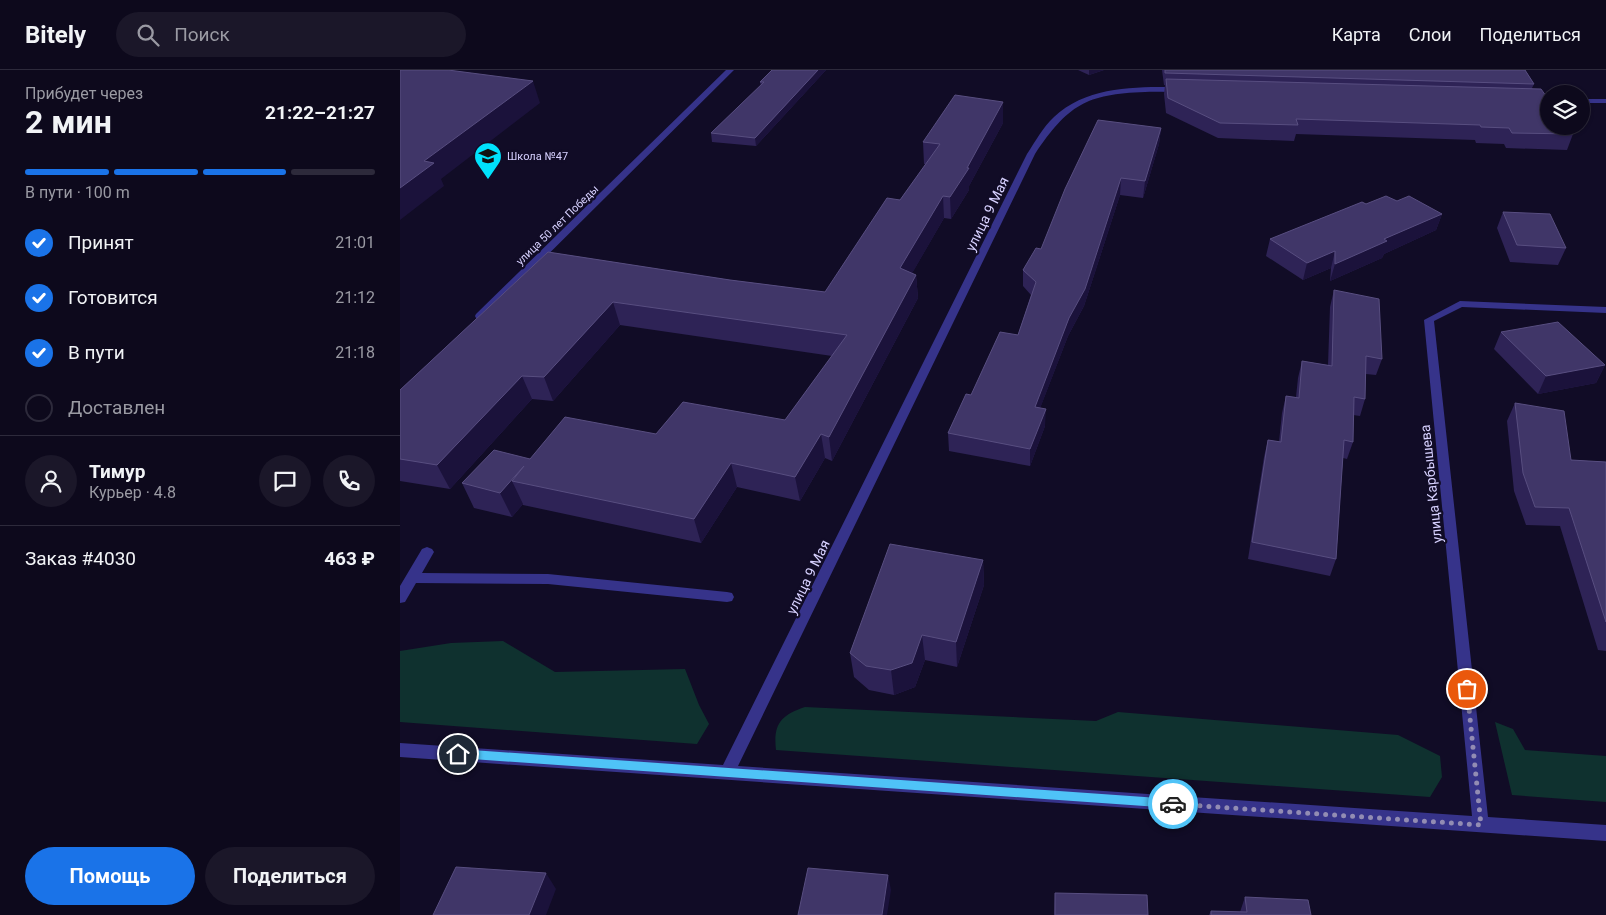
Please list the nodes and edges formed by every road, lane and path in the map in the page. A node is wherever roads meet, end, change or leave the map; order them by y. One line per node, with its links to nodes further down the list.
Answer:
1 (730, 70): 6 (street, улица 50 лет Победы)
2 (1190, 89): 12 (street, улица 9 Мая)
3 (1590, 101): 4 (street)
4 (1606, 101)
5 (1606, 310): 13 (street, улица Карбышева)
6 (473, 323)
7 (427, 552): 8 (street)
8 (412, 578): 9 (street); 10 (street)
9 (727, 597)
10 (400, 598)
11 (400, 750): 12 (street)
12 (728, 773): 13 (street)
13 (1481, 825): 14 (street)
14 (1606, 833)

